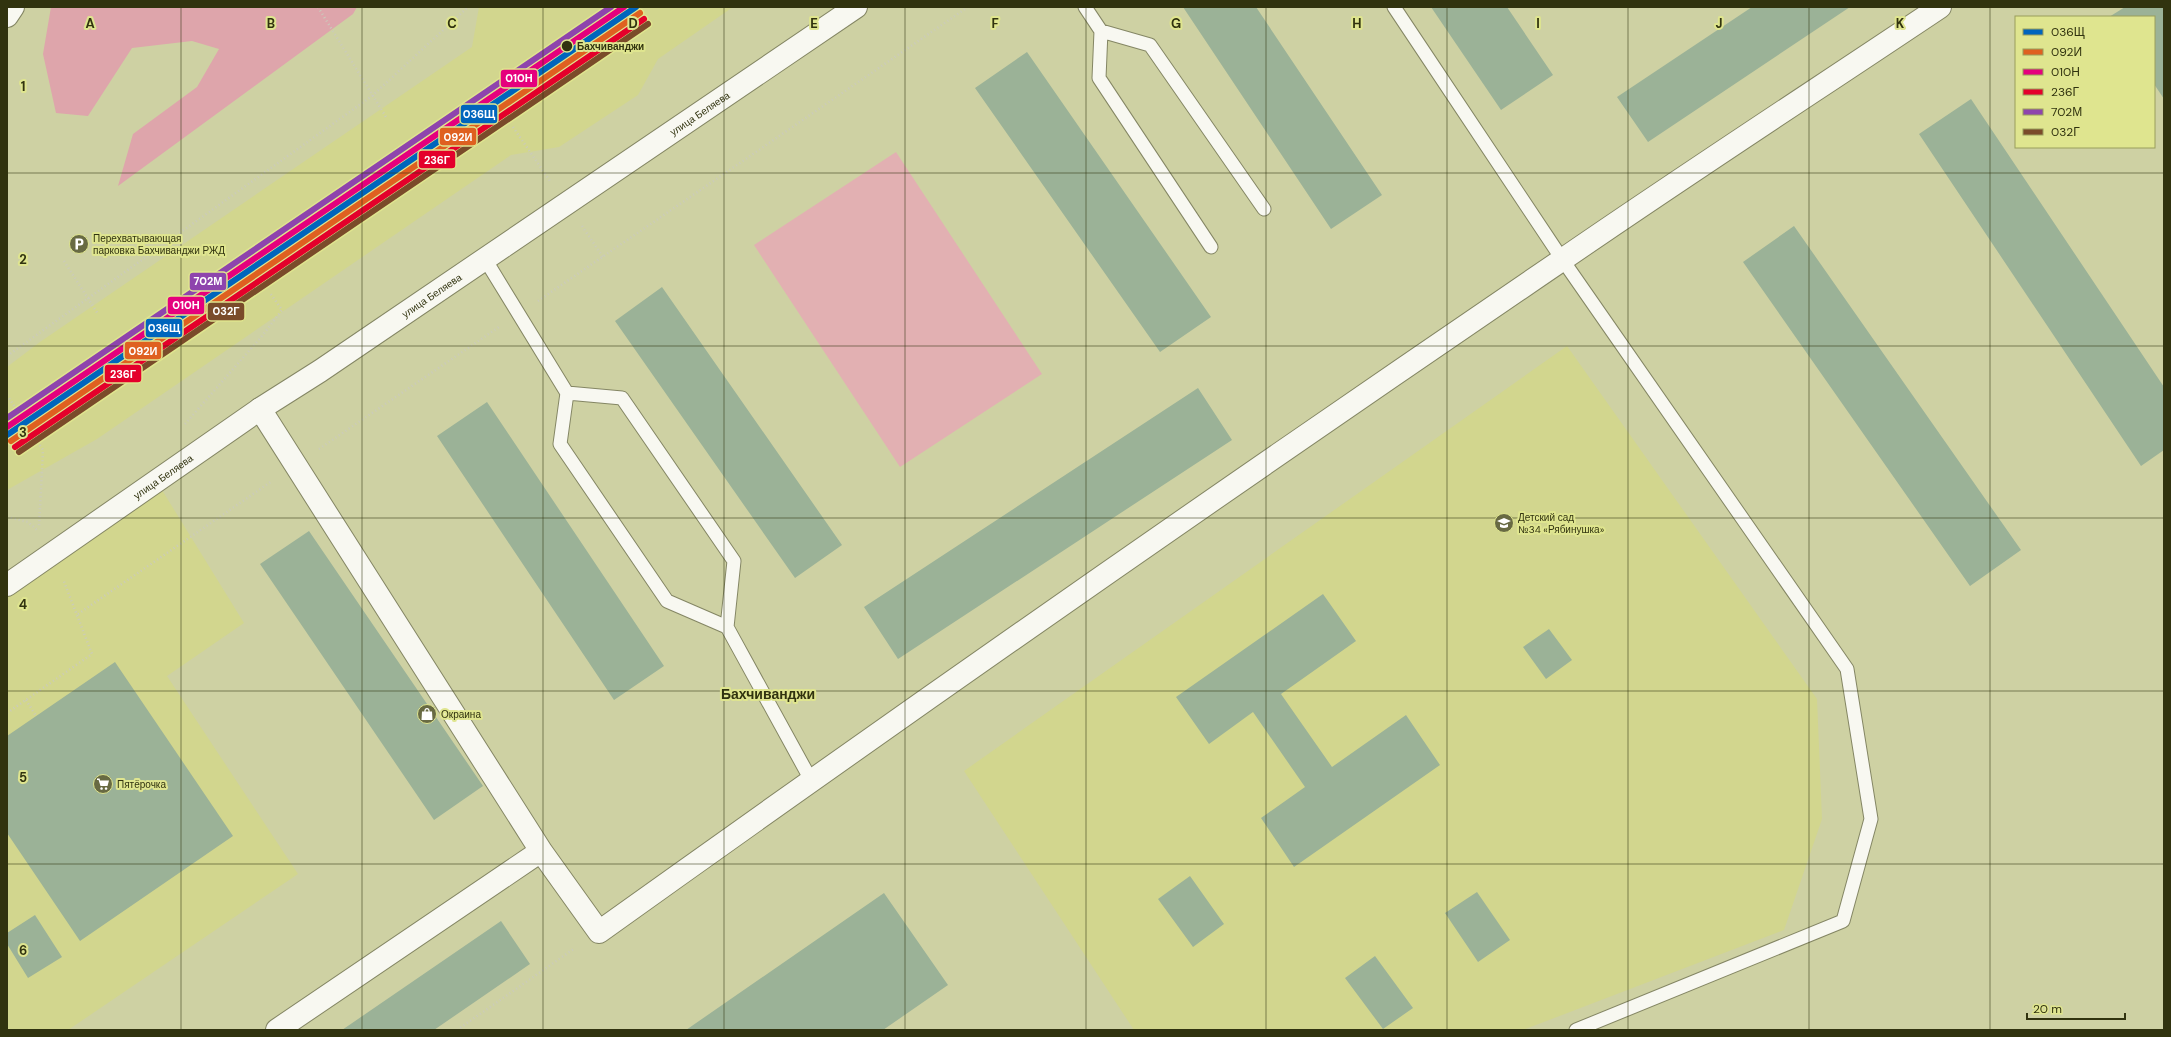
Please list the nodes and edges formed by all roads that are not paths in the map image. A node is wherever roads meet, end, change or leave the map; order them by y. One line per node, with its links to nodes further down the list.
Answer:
1 (13, 7): 6 (street)
2 (856, 7): 10 (street, улица Беляева)
3 (1085, 7): 7 (lane)
4 (1394, 7): 11 (lane)
5 (1940, 7): 11 (street)
6 (7, 16)
7 (1101, 31): 8 (lane); 9 (lane)
8 (1264, 209)
9 (1211, 247)
10 (485, 259): 12 (lane); 13 (street, улица Беляева)
11 (1562, 259): 16 (street); 19 (lane)
12 (567, 393): 15 (lane); 15 (lane)
13 (260, 409): 14 (street, улица Беляева); 17 (street)
14 (7, 585)
15 (728, 627): 16 (lane)
16 (811, 780): 17 (street)
17 (541, 851): 18 (street)
18 (277, 1030)
19 (1576, 1030)

